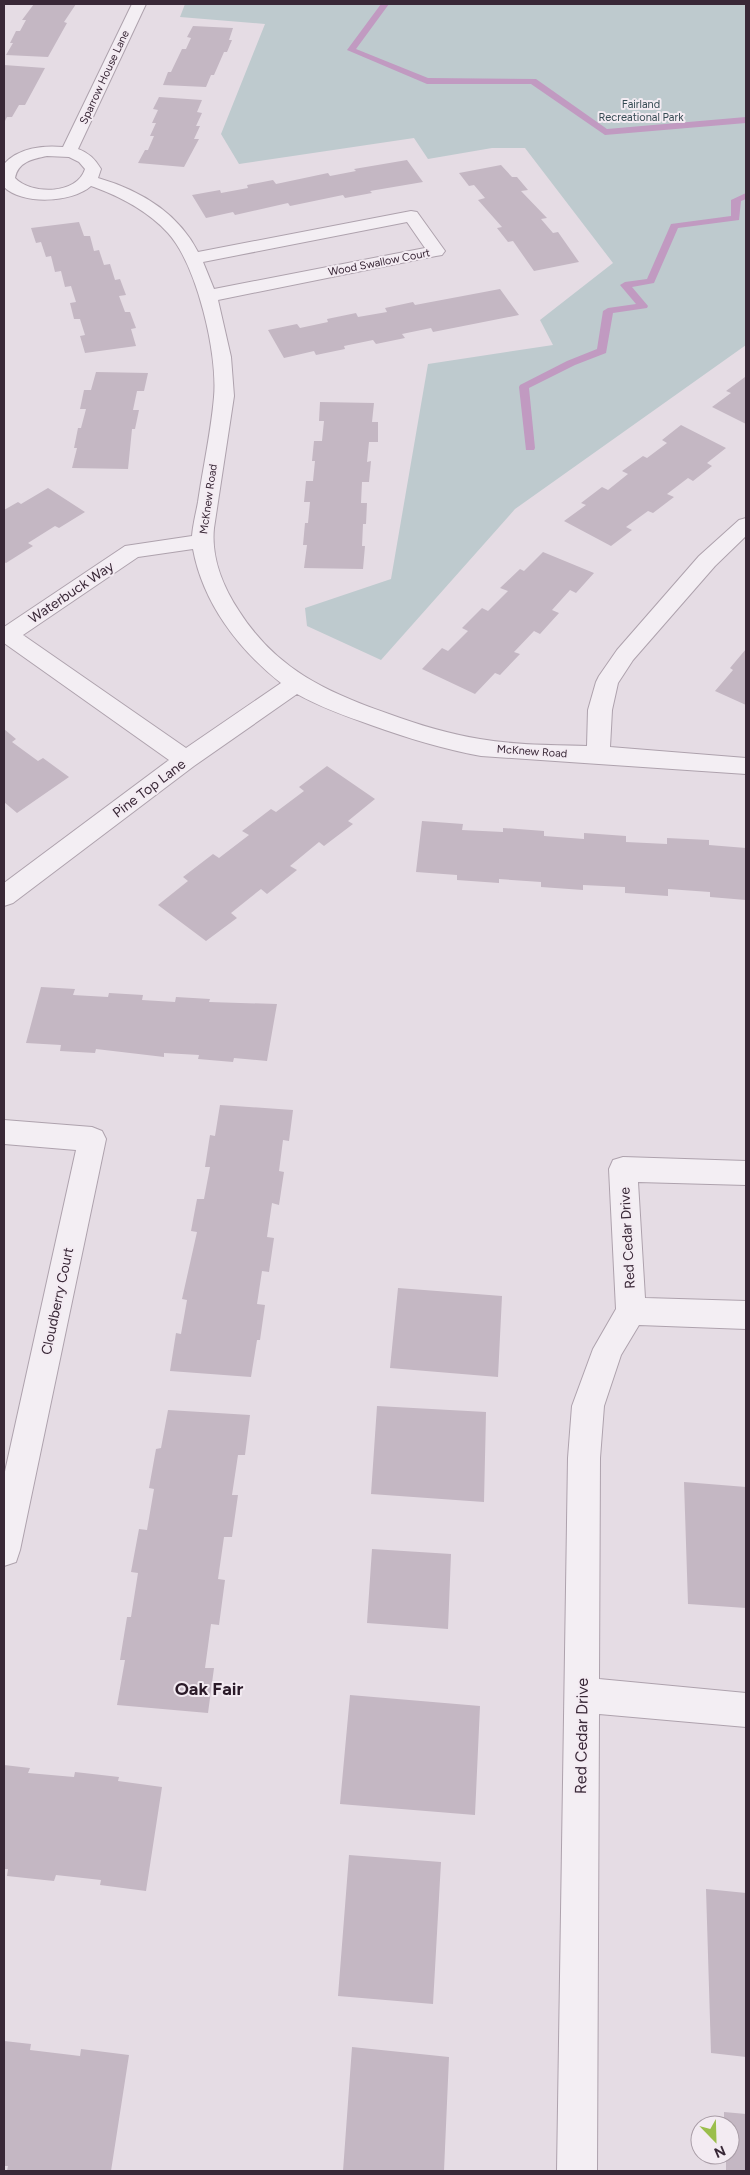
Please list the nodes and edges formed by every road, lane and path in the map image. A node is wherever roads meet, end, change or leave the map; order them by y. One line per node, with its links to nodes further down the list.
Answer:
1 (139, 4): 2 (street, Sparrow House Lane)
2 (69, 151): 3 (street); 4 (street)
3 (5, 170): 4 (street)
4 (88, 180): 5 (street, McKnew Road)
5 (192, 259): 6 (street, McKnew Road); 6 (street, Wood Swallow Court)
6 (208, 296): 8 (street, McKnew Road)
7 (746, 525): 10 (street)
8 (202, 541): 9 (street, McKnew Road); 11 (street, Waterbuck Way)
9 (296, 683): 10 (street, McKnew Road); 11 (street, Pine Top Lane)
10 (598, 755): 12 (street, McKnew Road)
11 (186, 760): 13 (street, Pine Top Lane)
12 (746, 766)
13 (4, 896)
14 (4, 1132): 18 (street, Cloudberry Court)
15 (746, 1173): 16 (street, Red Cedar Drive)
16 (631, 1310): 17 (street); 19 (street, Red Cedar Drive)
17 (746, 1315)
18 (4, 1550)
19 (581, 1695): 20 (street); 21 (street, Red Cedar Drive)
20 (746, 1710)
21 (577, 2171)

